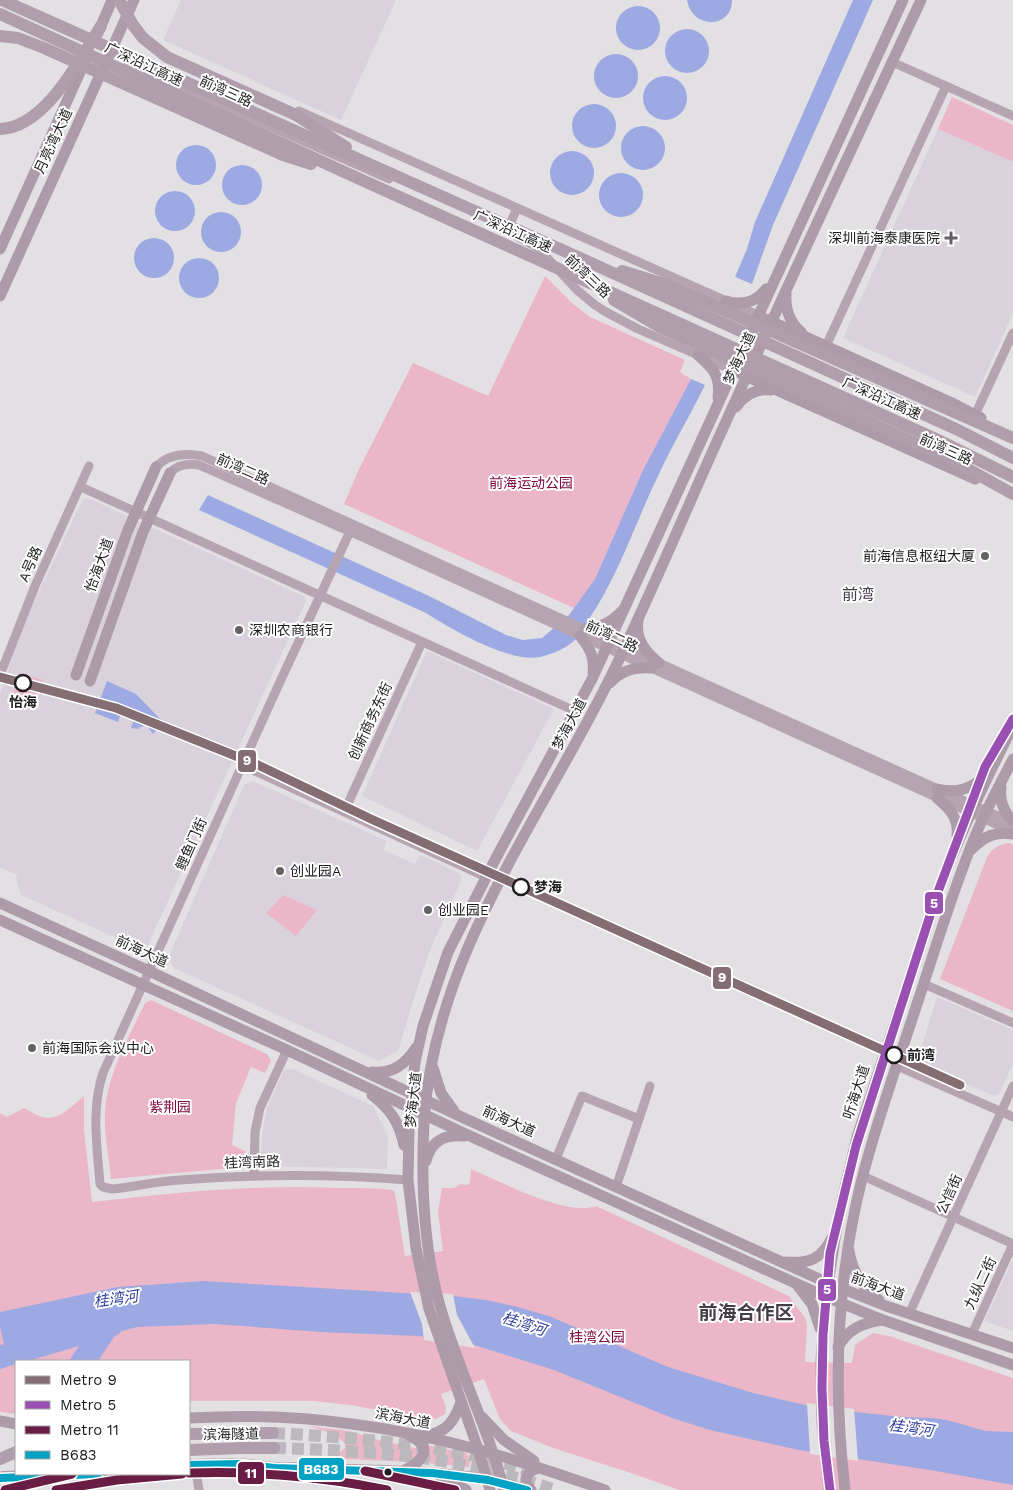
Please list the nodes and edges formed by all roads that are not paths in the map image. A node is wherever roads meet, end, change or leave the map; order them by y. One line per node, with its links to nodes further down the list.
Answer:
1 (2, 0): 15 (highway, 广深沿江高速)
2 (112, 0): 8 (main road, 月亮湾大道)
3 (119, 0): 15 (highway)
4 (903, 0): 22 (main road, 梦海大道)
5 (921, 0): 10 (main road, 梦海大道)
6 (133, 2): 12 (main road, 月亮湾大道); 17 (street, 前湾三路)
7 (0, 14): 16 (highway, 广深沿江高速)
8 (101, 26): 14 (highway); 19 (main road, 月亮湾大道)
9 (0, 36): 16 (highway)
10 (892, 62): 11 (street); 23 (main road, 梦海大道)
11 (946, 86): 13 (street); 30 (street)
12 (94, 87): 18 (street, 前湾三路); 24 (main road, 月亮湾大道)
13 (1013, 116)
14 (0, 129)
15 (380, 168): 20 (highway, 广深沿江高速)
16 (364, 181): 21 (highway, 广深沿江高速)
17 (517, 208): 18 (street); 25 (street, 前湾三路)
18 (507, 232): 31 (street, 前湾三路)
19 (0, 249)
20 (580, 258): 38 (highway); 39 (highway, 广深沿江高速)
21 (578, 277): 44 (highway, 广深沿江高速); 46 (highway)
22 (774, 280): 25 (main road); 26 (main road, 梦海大道)
23 (786, 289): 27 (main road, 梦海大道); 29 (main road)
24 (0, 296)
25 (726, 301): 26 (street, 前湾三路)
26 (758, 315): 27 (main road, 前湾三路); 32 (main road, 梦海大道)
27 (772, 321): 29 (main road, 前湾三路); 33 (main road, 梦海大道)
28 (1013, 332): 36 (street)
29 (805, 336): 30 (main road, 前湾三路)
30 (826, 346): 36 (main road, 前湾三路)
31 (698, 355): 32 (street, 前湾三路); 35 (main road)
32 (732, 370): 33 (main road, 前湾三路); 35 (main road, 梦海大道)
33 (746, 377): 34 (main road, 前湾三路); 37 (main road, 梦海大道)
34 (782, 393): 37 (main road); 46 (main road, 前湾三路)
35 (716, 406): 51 (main road, 梦海大道)
36 (975, 415): 38 (main road, 前湾三路)
37 (724, 425): 52 (main road, 梦海大道)
38 (1013, 436)
39 (1013, 458)
40 (201, 461): 42 (street); 43 (street); 49 (street, 前湾二路)
41 (89, 466): 45 (street, A号路)
42 (156, 467): 47 (main road, 怡海大道)
43 (170, 473): 48 (main road)
44 (1013, 477)
45 (81, 487): 47 (street); 58 (street, A号路)
46 (1013, 495)
47 (136, 512): 48 (street); 59 (main road, 怡海大道)
48 (149, 518): 50 (street); 61 (main road)
49 (352, 528): 50 (street, 鲤鱼门街); 53 (street, 前湾二路)
50 (321, 596): 54 (street); 66 (street, 鲤鱼门街)
51 (628, 601): 53 (main road); 55 (main road, 梦海大道)
52 (639, 615): 56 (main road, 梦海大道); 57 (main road)
53 (583, 633): 55 (street, 前湾二路); 60 (main road)
54 (422, 642): 63 (street); 71 (street, 创新商务东街)
55 (608, 645): 56 (street, 前湾二路); 60 (main road, 梦海大道)
56 (623, 651): 57 (street, 前湾二路); 62 (main road, 梦海大道)
57 (655, 666): 62 (main road); 69 (street, 前湾二路)
58 (0, 675)
59 (76, 675)
60 (592, 679): 63 (main road, 梦海大道)
61 (90, 680)
62 (603, 692): 88 (main road, 梦海大道)
63 (575, 711): 77 (main road, 梦海大道)
64 (1013, 726): 67 (main road, 听海大道)
65 (1013, 759): 68 (main road)
66 (242, 765): 71 (street); 82 (street, 鲤鱼门街)
67 (989, 773): 69 (main road); 70 (main road, 听海大道)
68 (1002, 781): 72 (main road); 73 (main road)
69 (937, 793): 70 (street, 前湾二路); 75 (main road)
70 (971, 809): 72 (street, 前湾二路); 75 (main road, 听海大道)
71 (344, 812): 77 (street)
72 (985, 815): 73 (street, 前湾二路); 74 (street, 前湾二路); 76 (main road)
73 (1013, 822)
74 (1013, 833): 76 (main road)
75 (956, 844): 112 (main road, 听海大道)
76 (969, 852): 84 (main road)
77 (486, 877): 86 (main road, 梦海大道)
78 (0, 903): 82 (main road, 前海大道)
79 (0, 920): 81 (main road)
80 (0, 929): 81 (main road)
81 (26, 932): 83 (main road)
82 (149, 971): 83 (street, 鲤鱼门街); 90 (main road, 前海大道)
83 (143, 984): 87 (main road); 109 (street, 鲤鱼门街)
84 (924, 984): 85 (street); 89 (main road)
85 (1013, 1023)
86 (419, 1045): 90 (main road); 94 (main road, 梦海大道)
87 (287, 1050): 91 (main road); 105 (street)
88 (432, 1061): 95 (main road, 梦海大道); 100 (main road)
89 (897, 1066): 97 (street); 106 (main road)
90 (364, 1071): 94 (main road, 前海大道)
91 (359, 1085): 96 (main road); 104 (main road)
92 (650, 1086): 101 (street)
93 (1013, 1086): 97 (street, 公信街)
94 (411, 1093): 95 (main road, 前海大道); 96 (main road, 梦海大道)
95 (426, 1100): 98 (main road, 梦海大道); 100 (main road, 前海大道)
96 (410, 1108): 98 (main road); 104 (main road, 梦海大道)
97 (1001, 1112): 99 (street); 111 (street, 公信街)
98 (425, 1115): 102 (main road); 107 (main road, 梦海大道)
99 (1013, 1117)
100 (466, 1119): 103 (main road, 前海大道)
101 (639, 1119): 103 (street); 110 (street)
102 (470, 1136): 107 (main road); 117 (main road)
103 (556, 1159): 110 (main road, 前海大道)
104 (408, 1162): 108 (main road, 梦海大道)
105 (254, 1176): 108 (street, 桂湾南路); 109 (street, 桂湾南路)
106 (863, 1176): 111 (street); 115 (main road)
107 (424, 1177): 113 (main road, 梦海大道)
108 (408, 1180): 113 (main road, 梦海大道)
109 (100, 1184)
110 (616, 1187): 116 (main road, 前海大道)
111 (953, 1217): 114 (street); 123 (street, 公信街)
112 (836, 1232): 116 (main road); 118 (main road, 听海大道)
113 (420, 1238): 130 (main road, 梦海大道); 131 (main road, 梦海大道)
114 (1013, 1244): 125 (street, 九纵二街)
115 (849, 1246): 119 (main road); 122 (main road)
116 (781, 1261): 118 (main road, 前海大道)
117 (794, 1282): 120 (main road); 126 (main road)
118 (828, 1283): 119 (main road, 前海大道); 120 (main road, 听海大道)
119 (842, 1289): 121 (main road); 122 (main road, 前海大道)
120 (826, 1297): 121 (main road); 126 (main road, 听海大道)
121 (841, 1303): 124 (main road); 128 (main road)
122 (886, 1306): 123 (main road, 前海大道)
123 (909, 1314): 125 (main road, 前海大道)
124 (883, 1320): 128 (main road); 129 (main road)
125 (972, 1334): 127 (main road, 前海大道)
126 (822, 1337): 162 (main road, 听海大道)
127 (1013, 1348)
128 (837, 1354): 163 (main road)
129 (1013, 1365)
130 (460, 1400): 138 (main road); 140 (main road, 梦海大道)
131 (478, 1412): 142 (main road, 梦海大道); 147 (main road)
132 (190, 1418): 135 (main road, 滨海大道)
133 (0, 1422): 134 (main road)
134 (15, 1424)
135 (403, 1432): 138 (main road, 滨海大道); 148 (main road)
136 (273, 1433): 137 (highway, 滨海隧道)
137 (190, 1434)
138 (418, 1435): 140 (main road, 滨海大道)
139 (274, 1448): 141 (highway, 滨海隧道)
140 (478, 1449): 142 (main road, 滨海大道); 154 (main road, 梦海大道)
141 (190, 1450)
142 (492, 1453): 147 (main road, 滨海大道); 155 (main road, 梦海大道)
143 (15, 1454): 144 (highway)
144 (0, 1459)
145 (275, 1468): 146 (highway); 148 (main road)
146 (191, 1469): 157 (street)
147 (545, 1470): 160 (main road); 161 (main road, 滨海大道)
148 (403, 1471): 149 (main road)
149 (432, 1473): 154 (main road); 158 (main road)
150 (15, 1475): 153 (highway)
151 (66, 1475): 153 (highway)
152 (151, 1475): 156 (main road)
153 (2, 1477)
154 (489, 1485): 155 (main road)
155 (503, 1486): 159 (main road)
156 (56, 1490)
157 (199, 1490)
158 (466, 1490)
159 (527, 1490)
160 (531, 1490)
161 (606, 1490)
162 (829, 1490)
163 (846, 1490)

